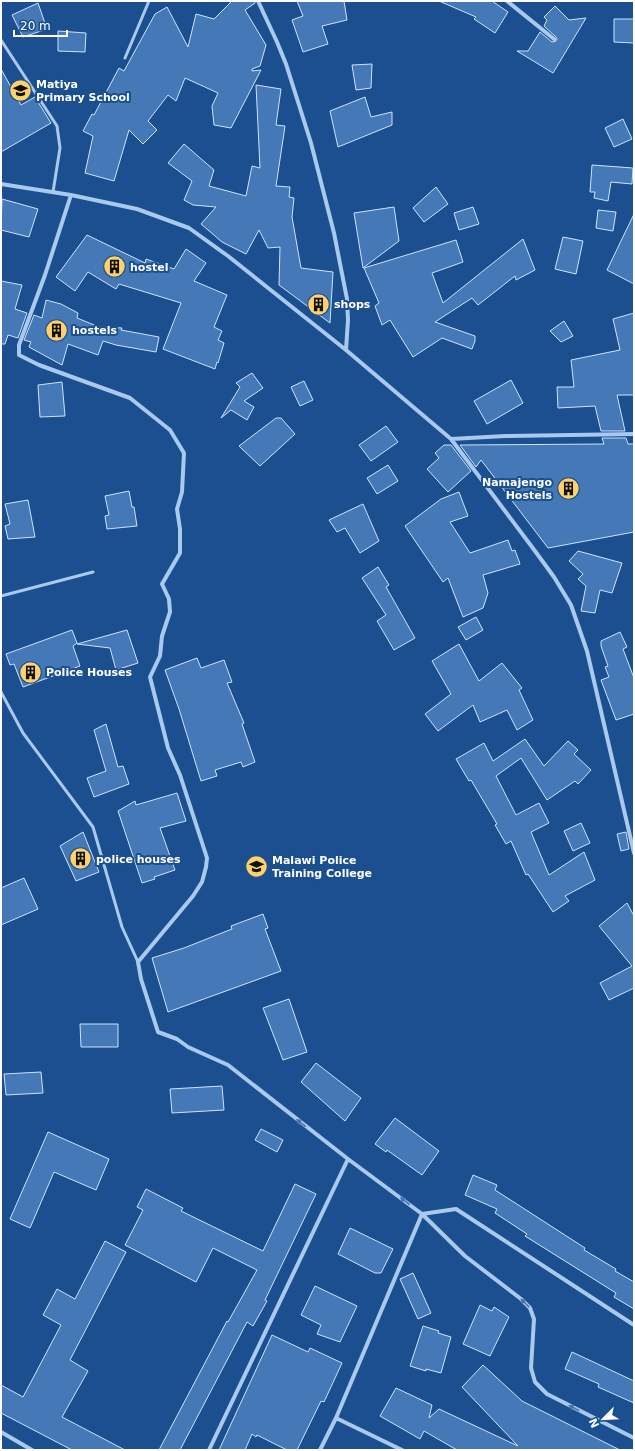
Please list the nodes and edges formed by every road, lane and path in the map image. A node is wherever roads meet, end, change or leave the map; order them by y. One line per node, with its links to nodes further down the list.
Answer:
1 (148, 1): 6 (lane)
2 (258, 1): 10 (street)
3 (507, 1): 4 (street)
4 (554, 39)
5 (1, 40): 8 (lane)
6 (125, 58)
7 (1, 184): 8 (street)
8 (53, 192): 9 (street)
9 (70, 195): 10 (street); 17 (street)
10 (346, 350): 12 (street)
11 (634, 434): 12 (street)
12 (451, 439): 16 (street)
13 (93, 572): 14 (lane)
14 (1, 596)
15 (1, 692): 17 (lane)
16 (634, 853)
17 (138, 962): 18 (street, one-way to 17)
18 (348, 1159): 19 (street, one-way to 18); 25 (street)
19 (422, 1214): 20 (street); 21 (street); 23 (street, one-way to 19)
20 (634, 1325)
21 (336, 1418): 26 (street); 27 (street)
22 (1, 1432): 24 (street)
23 (634, 1438)
24 (32, 1450)
25 (209, 1450)
26 (320, 1450)
27 (402, 1450)

